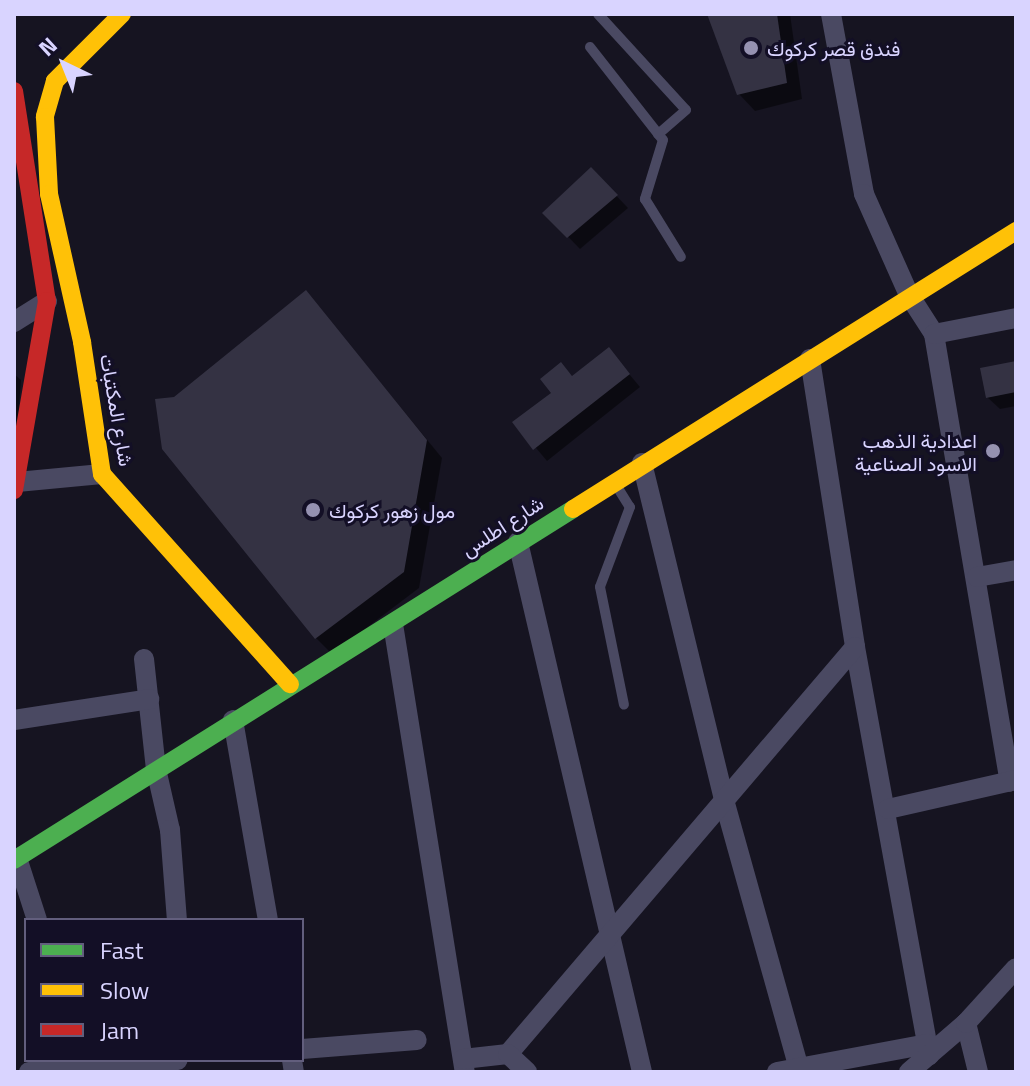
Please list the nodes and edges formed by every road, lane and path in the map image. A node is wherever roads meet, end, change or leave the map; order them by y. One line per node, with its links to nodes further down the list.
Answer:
1 (122, 14): 5 (street)
2 (598, 14): 8 (lane)
3 (831, 14): 11 (street)
4 (590, 47): 8 (lane)
5 (51, 88): 7 (street); 18 (street, شارع المكتبات)
6 (14, 91): 7 (street)
7 (16, 121): 12 (street)
8 (658, 134): 10 (lane)
9 (1016, 231): 11 (street, شارع اطلس)
10 (681, 257)
11 (909, 295): 15 (street); 16 (street, شارع اطلس)
12 (47, 301): 14 (street); 20 (street)
13 (1016, 318): 15 (street)
14 (14, 322)
15 (934, 334): 23 (street)
16 (810, 359): 17 (street, شارع اطلس); 25 (street)
17 (642, 463): 19 (street, شارع اطلس); 34 (street)
18 (102, 474): 20 (street); 27 (street, شارع المكتبات)
19 (613, 480): 21 (street, شارع اطلس); 29 (lane)
20 (16, 486)
21 (518, 542): 24 (street, شارع اطلس); 40 (street)
22 (1016, 570): 23 (street)
23 (977, 577): 33 (street)
24 (393, 624): 27 (street, شارع اطلس); 49 (street)
25 (855, 647): 34 (street); 35 (street)
26 (144, 659): 28 (street)
27 (290, 684): 31 (street, شارع اطلس)
28 (149, 699): 30 (street); 32 (street)
29 (624, 705)
30 (14, 720)
31 (233, 720): 32 (street, شارع اطلس); 39 (street)
32 (156, 769): 36 (street, شارع اطلس); 38 (street)
33 (1013, 781): 35 (street)
34 (724, 800): 40 (street); 50 (street)
35 (888, 809): 45 (street)
36 (16, 859): 37 (street)
37 (36, 918)
38 (177, 918)
39 (268, 918)
40 (612, 932): 46 (street); 53 (street)
41 (1016, 968): 42 (street)
42 (966, 1023): 45 (street); 56 (street)
43 (417, 1040): 44 (street)
44 (304, 1049)
45 (928, 1050): 50 (street); 55 (street)
46 (508, 1054): 49 (street); 52 (street)
47 (139, 1062): 48 (street)
48 (76, 1064): 51 (street)
49 (464, 1065)
50 (799, 1070): 54 (street)
51 (29, 1072)
52 (527, 1072)
53 (642, 1072)
54 (777, 1072)
55 (909, 1072)
56 (978, 1072)

